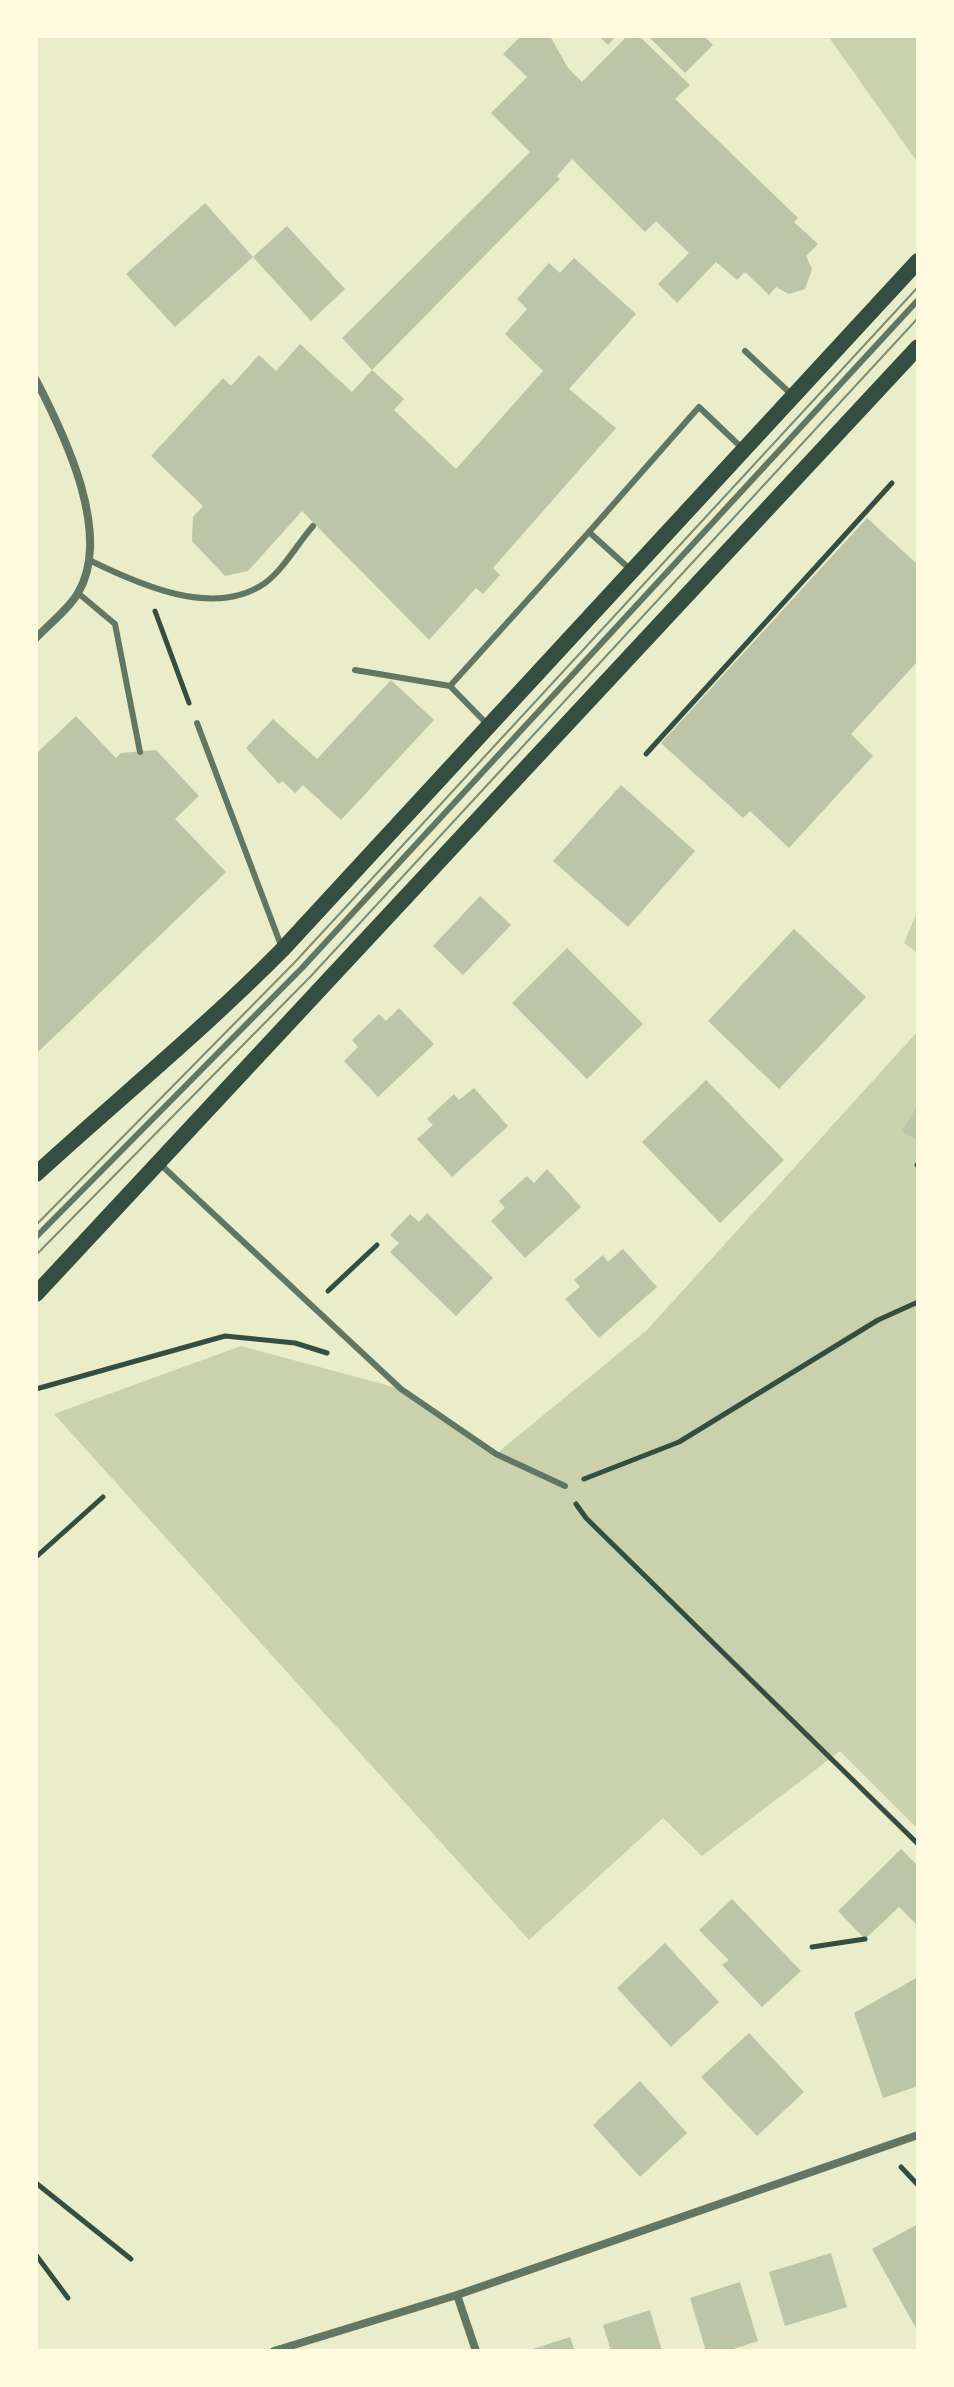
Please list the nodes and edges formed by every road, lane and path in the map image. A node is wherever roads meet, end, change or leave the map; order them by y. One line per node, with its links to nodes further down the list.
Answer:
1 (918, 261): 6 (main road)
2 (918, 300): 25 (lane)
3 (918, 347): 23 (main road)
4 (745, 351): 6 (lane)
5 (36, 380): 11 (street)
6 (795, 397): 7 (main road)
7 (745, 452): 10 (lane); 12 (main road)
8 (892, 483): 21 (path)
9 (313, 526): 13 (lane)
10 (589, 532): 12 (lane); 17 (lane)
11 (89, 560): 13 (lane); 14 (street)
12 (633, 572): 19 (main road)
13 (146, 588): 18 (path)
14 (78, 593): 15 (street); 20 (lane)
15 (36, 638)
16 (355, 670): 17 (lane)
17 (450, 686): 19 (lane)
18 (197, 723): 22 (lane)
19 (490, 727): 22 (main road)
20 (140, 752)
21 (646, 754)
22 (282, 950): 24 (main road)
23 (158, 1161): 27 (main road); 29 (lane)
24 (36, 1174)
25 (36, 1237)
26 (377, 1245): 29 (path)
27 (36, 1294)
28 (918, 1302): 32 (path)
29 (310, 1304): 30 (lane)
30 (378, 1369): 31 (path); 32 (lane)
31 (36, 1389)
32 (565, 1486): 35 (path)
33 (103, 1497): 34 (path)
34 (36, 1557)
35 (918, 1844)
36 (865, 1939): 37 (path)
37 (812, 1947)
38 (918, 2135): 42 (street)
39 (36, 2183): 41 (path)
40 (36, 2255): 43 (path)
41 (131, 2259)
42 (457, 2295): 44 (street); 45 (street)
43 (68, 2298)
44 (274, 2351)
45 (476, 2351)

